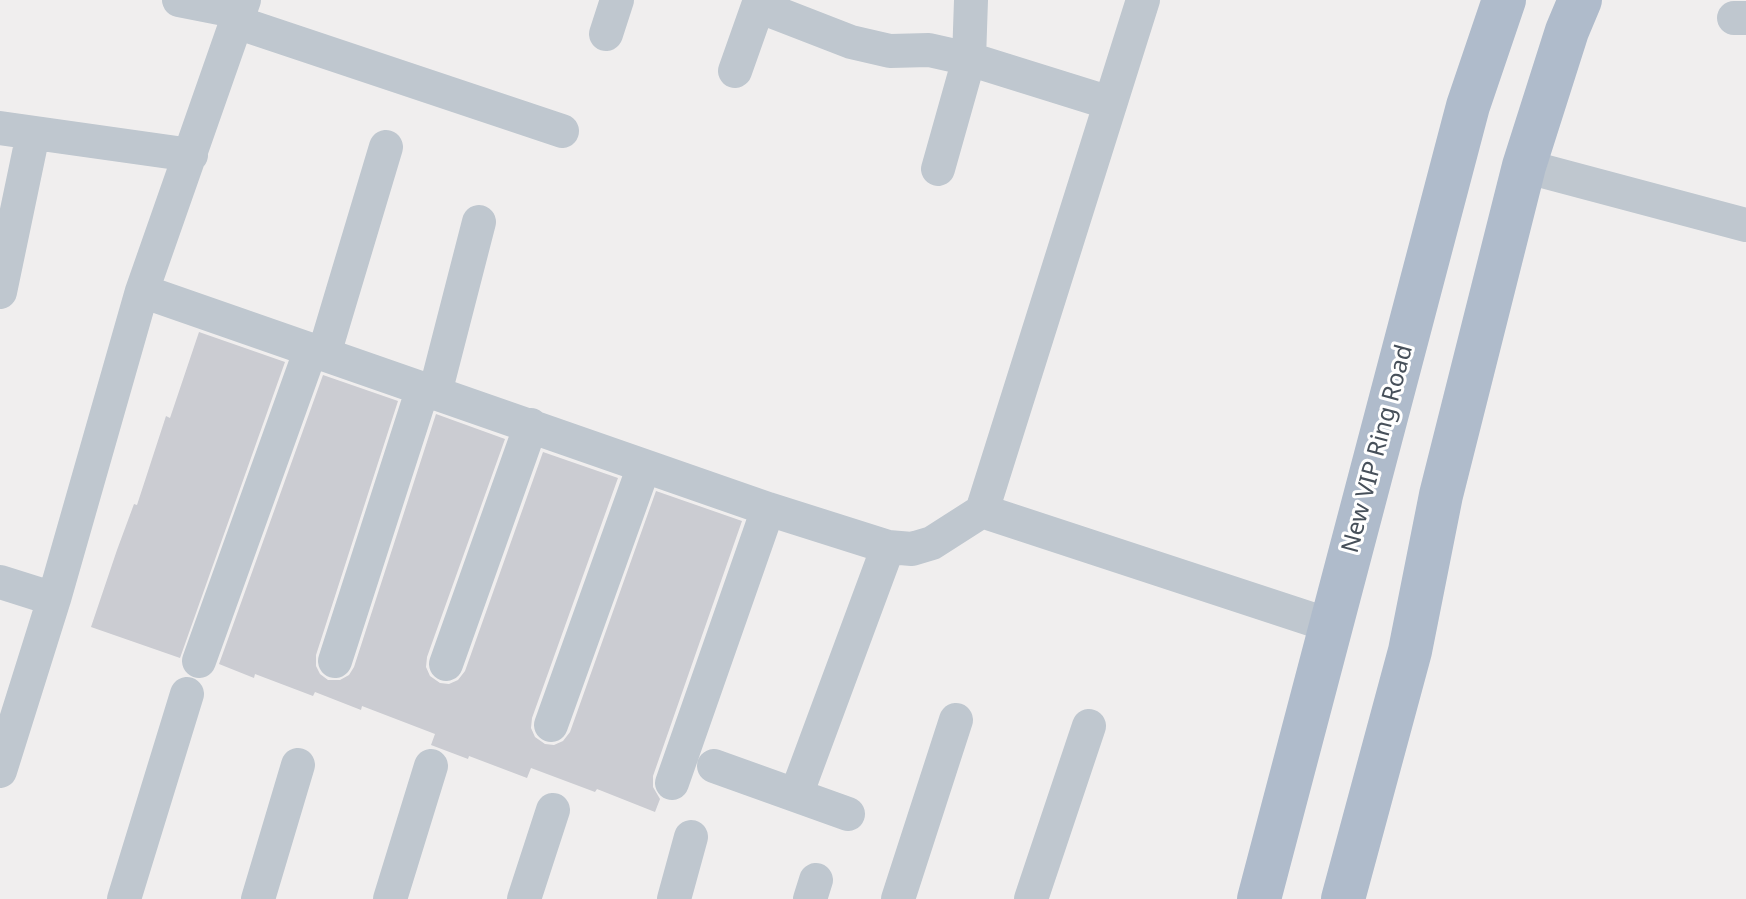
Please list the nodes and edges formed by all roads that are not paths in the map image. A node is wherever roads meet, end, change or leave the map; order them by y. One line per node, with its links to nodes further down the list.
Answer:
1 (179, 0): 8 (street)
2 (617, 0): 9 (street)
3 (971, 0): 10 (street)
4 (1143, 0): 12 (street)
5 (1504, 0): 33 (main road, New VIP Ring Road)
6 (1580, 0): 18 (main road)
7 (759, 3): 10 (street); 11 (street)
8 (240, 11): 14 (street); 17 (street)
9 (606, 34)
10 (969, 59): 12 (street); 19 (street)
11 (735, 71)
12 (1110, 103): 29 (street)
13 (0, 128): 15 (street)
14 (562, 131)
15 (33, 134): 17 (street); 23 (street)
16 (386, 147): 24 (street)
17 (191, 155): 22 (street)
18 (1524, 166): 21 (street); 58 (main road)
19 (938, 169)
20 (479, 222): 25 (street)
21 (1746, 225)
22 (142, 291): 24 (street); 32 (street)
23 (0, 292)
24 (317, 352): 25 (street); 34 (street)
25 (429, 390): 26 (street); 35 (street)
26 (531, 425): 27 (street); 36 (street)
27 (644, 466): 28 (street); 39 (street)
28 (768, 509): 30 (street); 45 (street)
29 (982, 511): 30 (street); 33 (street)
30 (888, 547): 46 (street)
31 (0, 582): 32 (street)
32 (54, 599): 44 (street)
33 (1332, 626): 57 (main road, New VIP Ring Road)
34 (199, 661)
35 (335, 661)
36 (446, 664)
37 (187, 694): 50 (street)
38 (956, 720): 55 (street)
39 (551, 725)
40 (1089, 726): 56 (street)
41 (298, 765): 51 (street)
42 (431, 766): 52 (street)
43 (714, 766): 46 (street)
44 (0, 771)
45 (672, 783)
46 (796, 795): 48 (street)
47 (553, 810): 53 (street)
48 (848, 814)
49 (691, 837): 54 (street)
50 (124, 899)
51 (258, 899)
52 (390, 899)
53 (524, 899)
54 (674, 899)
55 (898, 899)
56 (1031, 899)
57 (1259, 899)
58 (1343, 899)

